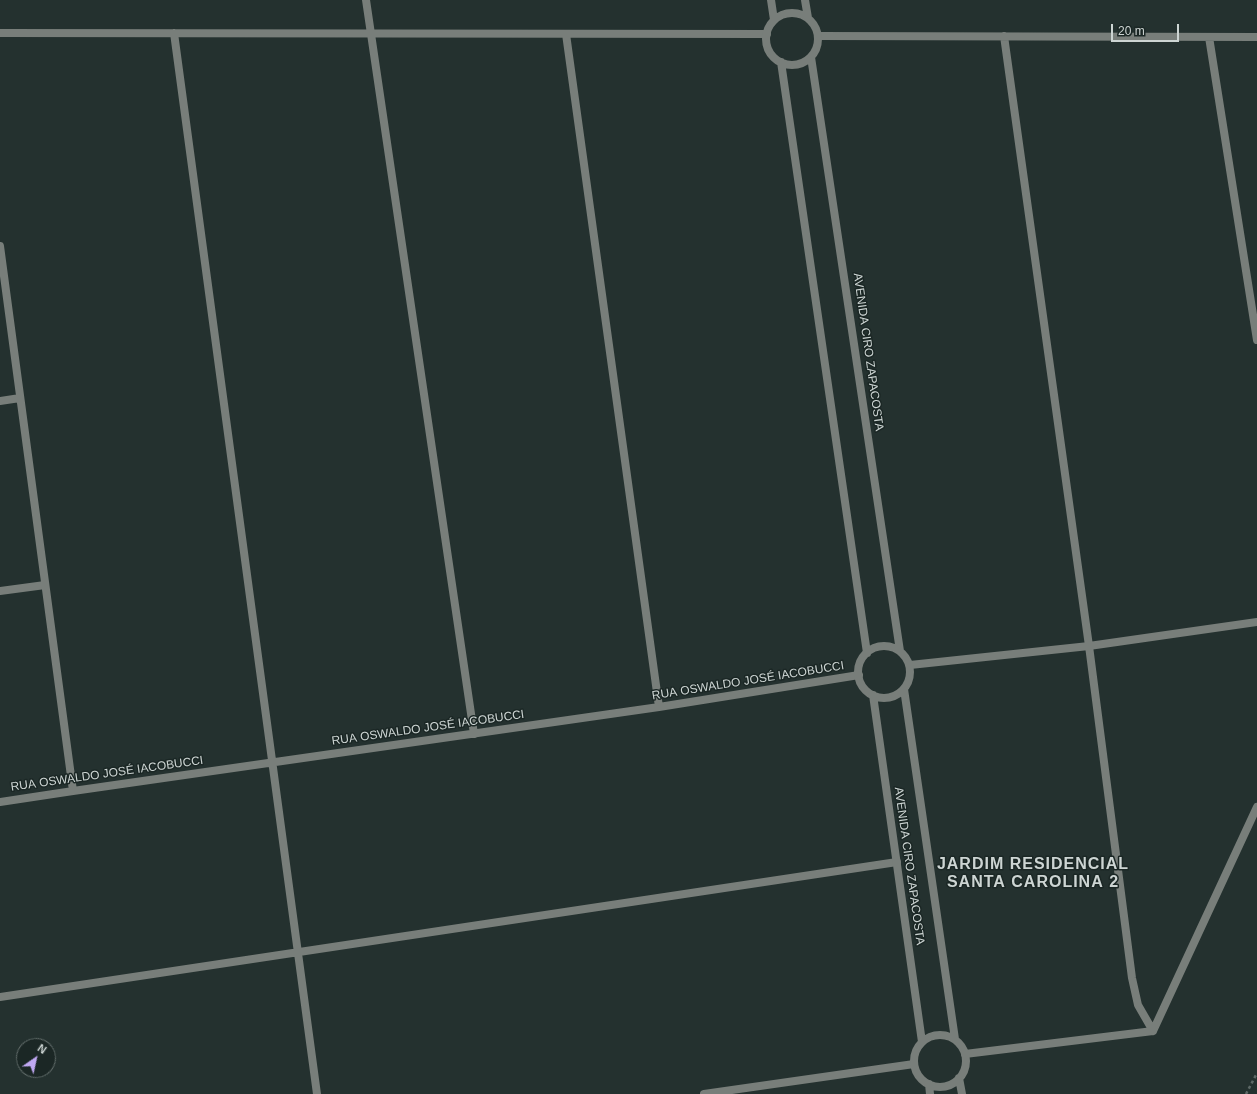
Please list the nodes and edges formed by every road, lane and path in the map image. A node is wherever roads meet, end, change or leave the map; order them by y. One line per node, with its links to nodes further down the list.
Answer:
1 (366, 0): 8 (street)
2 (771, 0): 5 (street)
3 (805, 0): 4 (street)
4 (808, 18): 5 (street); 11 (street)
5 (774, 20): 10 (street)
6 (0, 33): 7 (street)
7 (174, 33): 8 (street); 33 (street)
8 (372, 33): 9 (street); 32 (street)
9 (566, 34): 10 (street); 31 (street)
10 (767, 34): 16 (street)
11 (818, 36): 12 (street); 15 (street, AVENIDA CIRO ZAPACOSTA)
12 (1004, 36): 13 (street); 24 (street)
13 (1209, 37): 14 (street); 18 (street)
14 (1257, 37)
15 (811, 57): 16 (street); 25 (street, AVENIDA CIRO ZAPACOSTA)
16 (780, 62): 26 (street)
17 (0, 246): 19 (street)
18 (1257, 340)
19 (20, 398): 20 (street); 21 (street)
20 (0, 401)
21 (45, 585): 22 (street); 34 (street)
22 (0, 591)
23 (1257, 622): 24 (street)
24 (1089, 646): 27 (street); 40 (street)
25 (900, 651): 26 (street); 27 (street, AVENIDA CIRO ZAPACOSTA)
26 (866, 652): 28 (street)
27 (910, 665): 29 (street, AVENIDA CIRO ZAPACOSTA)
28 (859, 675): 30 (street); 31 (street, RUA OSWALDO JOSÉ IACOBUCCI)
29 (904, 689): 30 (street); 41 (street, AVENIDA CIRO ZAPACOSTA)
30 (873, 694): 37 (street, AVENIDA CIRO ZAPACOSTA)
31 (659, 707): 32 (street, RUA OSWALDO JOSÉ IACOBUCCI)
32 (474, 734): 33 (street, RUA OSWALDO JOSÉ IACOBUCCI)
33 (272, 762): 34 (street, RUA OSWALDO JOSÉ IACOBUCCI); 38 (street)
34 (73, 790): 35 (street, RUA OSWALDO JOSÉ IACOBUCCI)
35 (0, 802)
36 (1257, 807): 40 (street)
37 (897, 862): 38 (street); 42 (street, AVENIDA CIRO ZAPACOSTA)
38 (298, 952): 39 (street); 49 (street)
39 (0, 997)
40 (1153, 1031): 43 (street)
41 (955, 1040): 42 (street); 43 (street, AVENIDA CIRO ZAPACOSTA)
42 (922, 1042): 44 (street)
43 (965, 1054): 46 (street)
44 (914, 1064): 47 (street); 48 (street)
45 (1257, 1072): 53 (path)
46 (959, 1078): 47 (street); 52 (street)
47 (928, 1084): 51 (street)
48 (722, 1093): 50 (street)
49 (317, 1094)
50 (704, 1094)
51 (930, 1094)
52 (962, 1094)
53 (1246, 1094)

